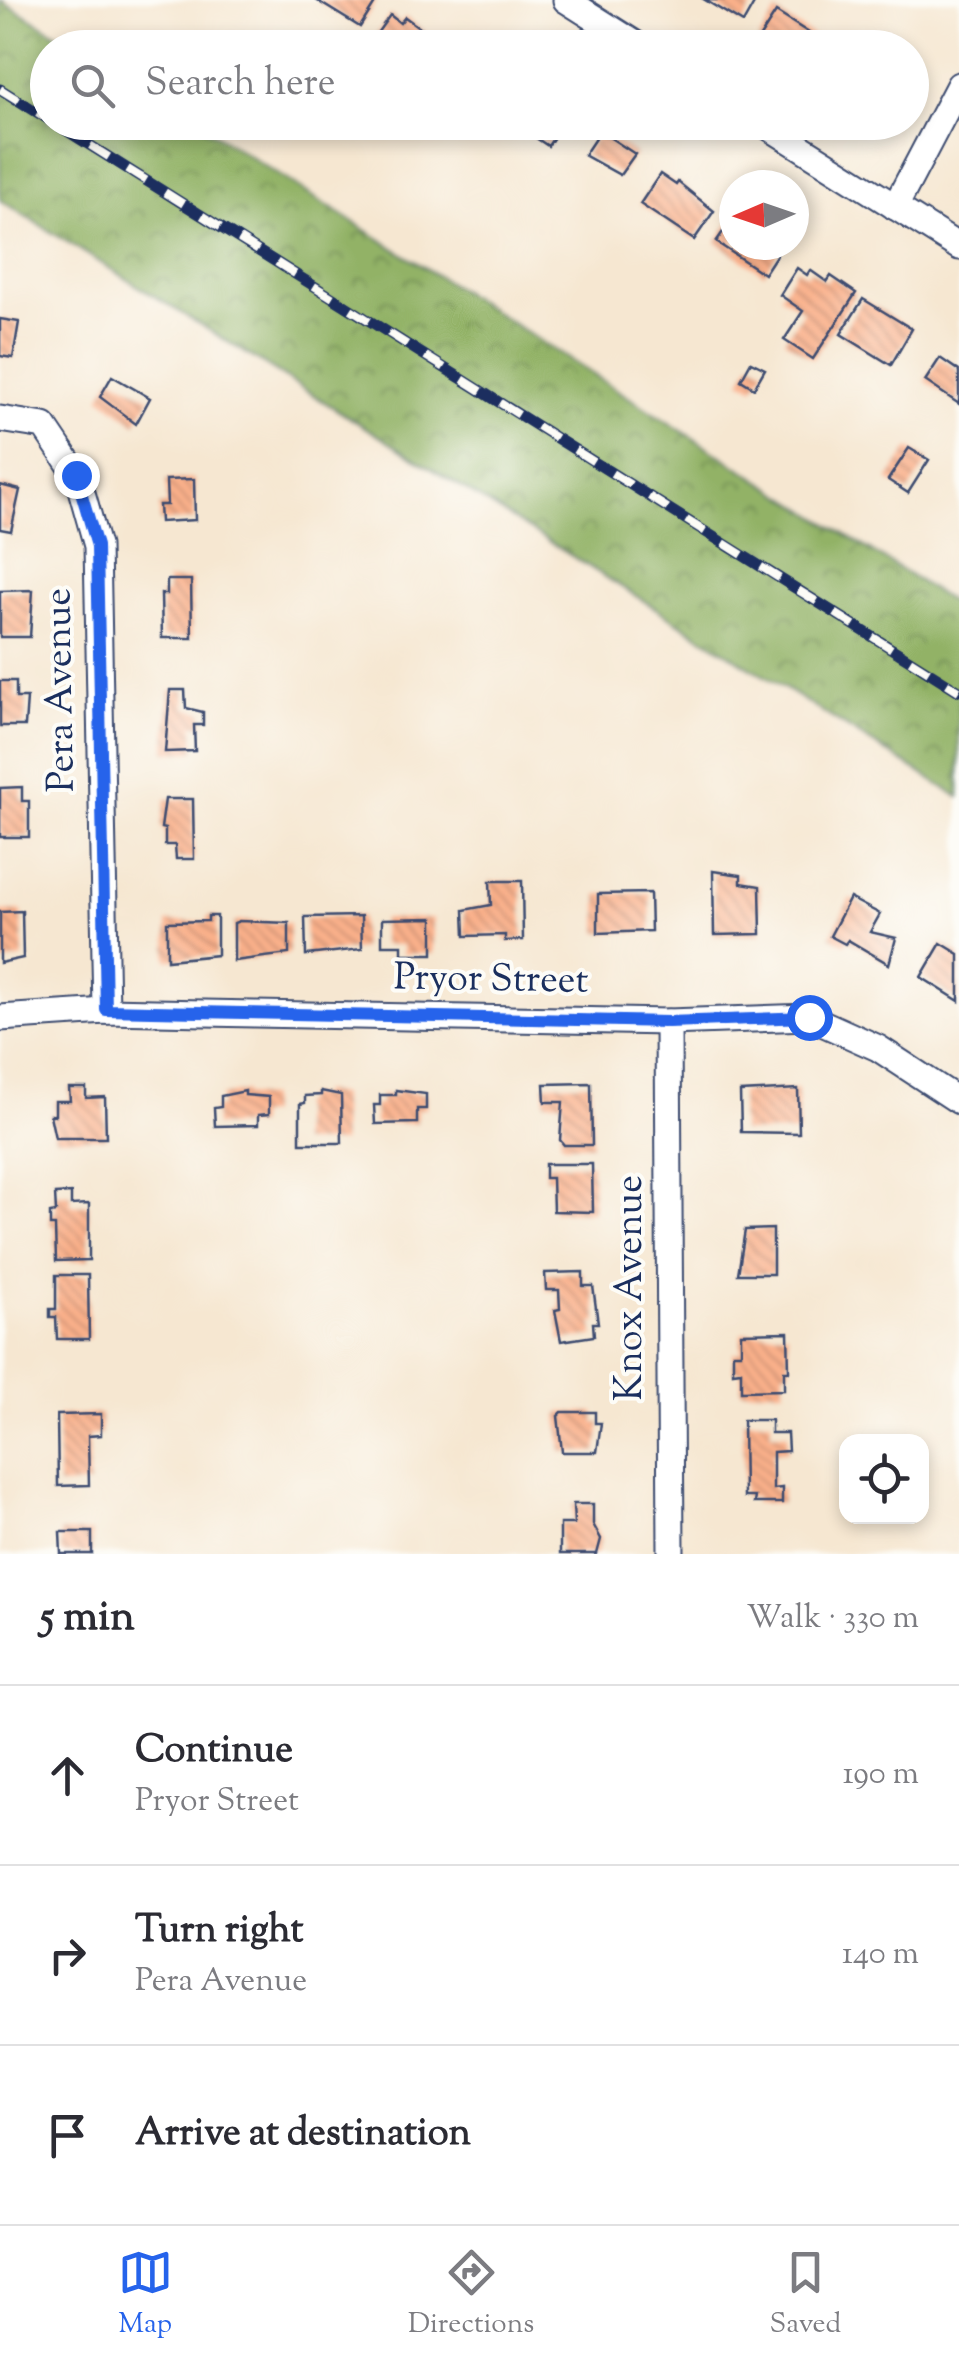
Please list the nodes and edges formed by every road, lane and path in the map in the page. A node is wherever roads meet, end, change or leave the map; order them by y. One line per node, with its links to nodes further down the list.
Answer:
1 (566, 0): 2 (street)
2 (614, 30)
3 (959, 85): 5 (street)
4 (790, 140): 5 (street)
5 (896, 207): 6 (street)
6 (959, 247)
7 (0, 419): 8 (street, Pera Avenue)
8 (106, 1010): 9 (street, Pryor Street); 10 (street, Pryor Street)
9 (0, 1018)
10 (668, 1022): 11 (street, Pryor Street); 12 (street, Knox Avenue)
11 (959, 1101)
12 (671, 1554)

